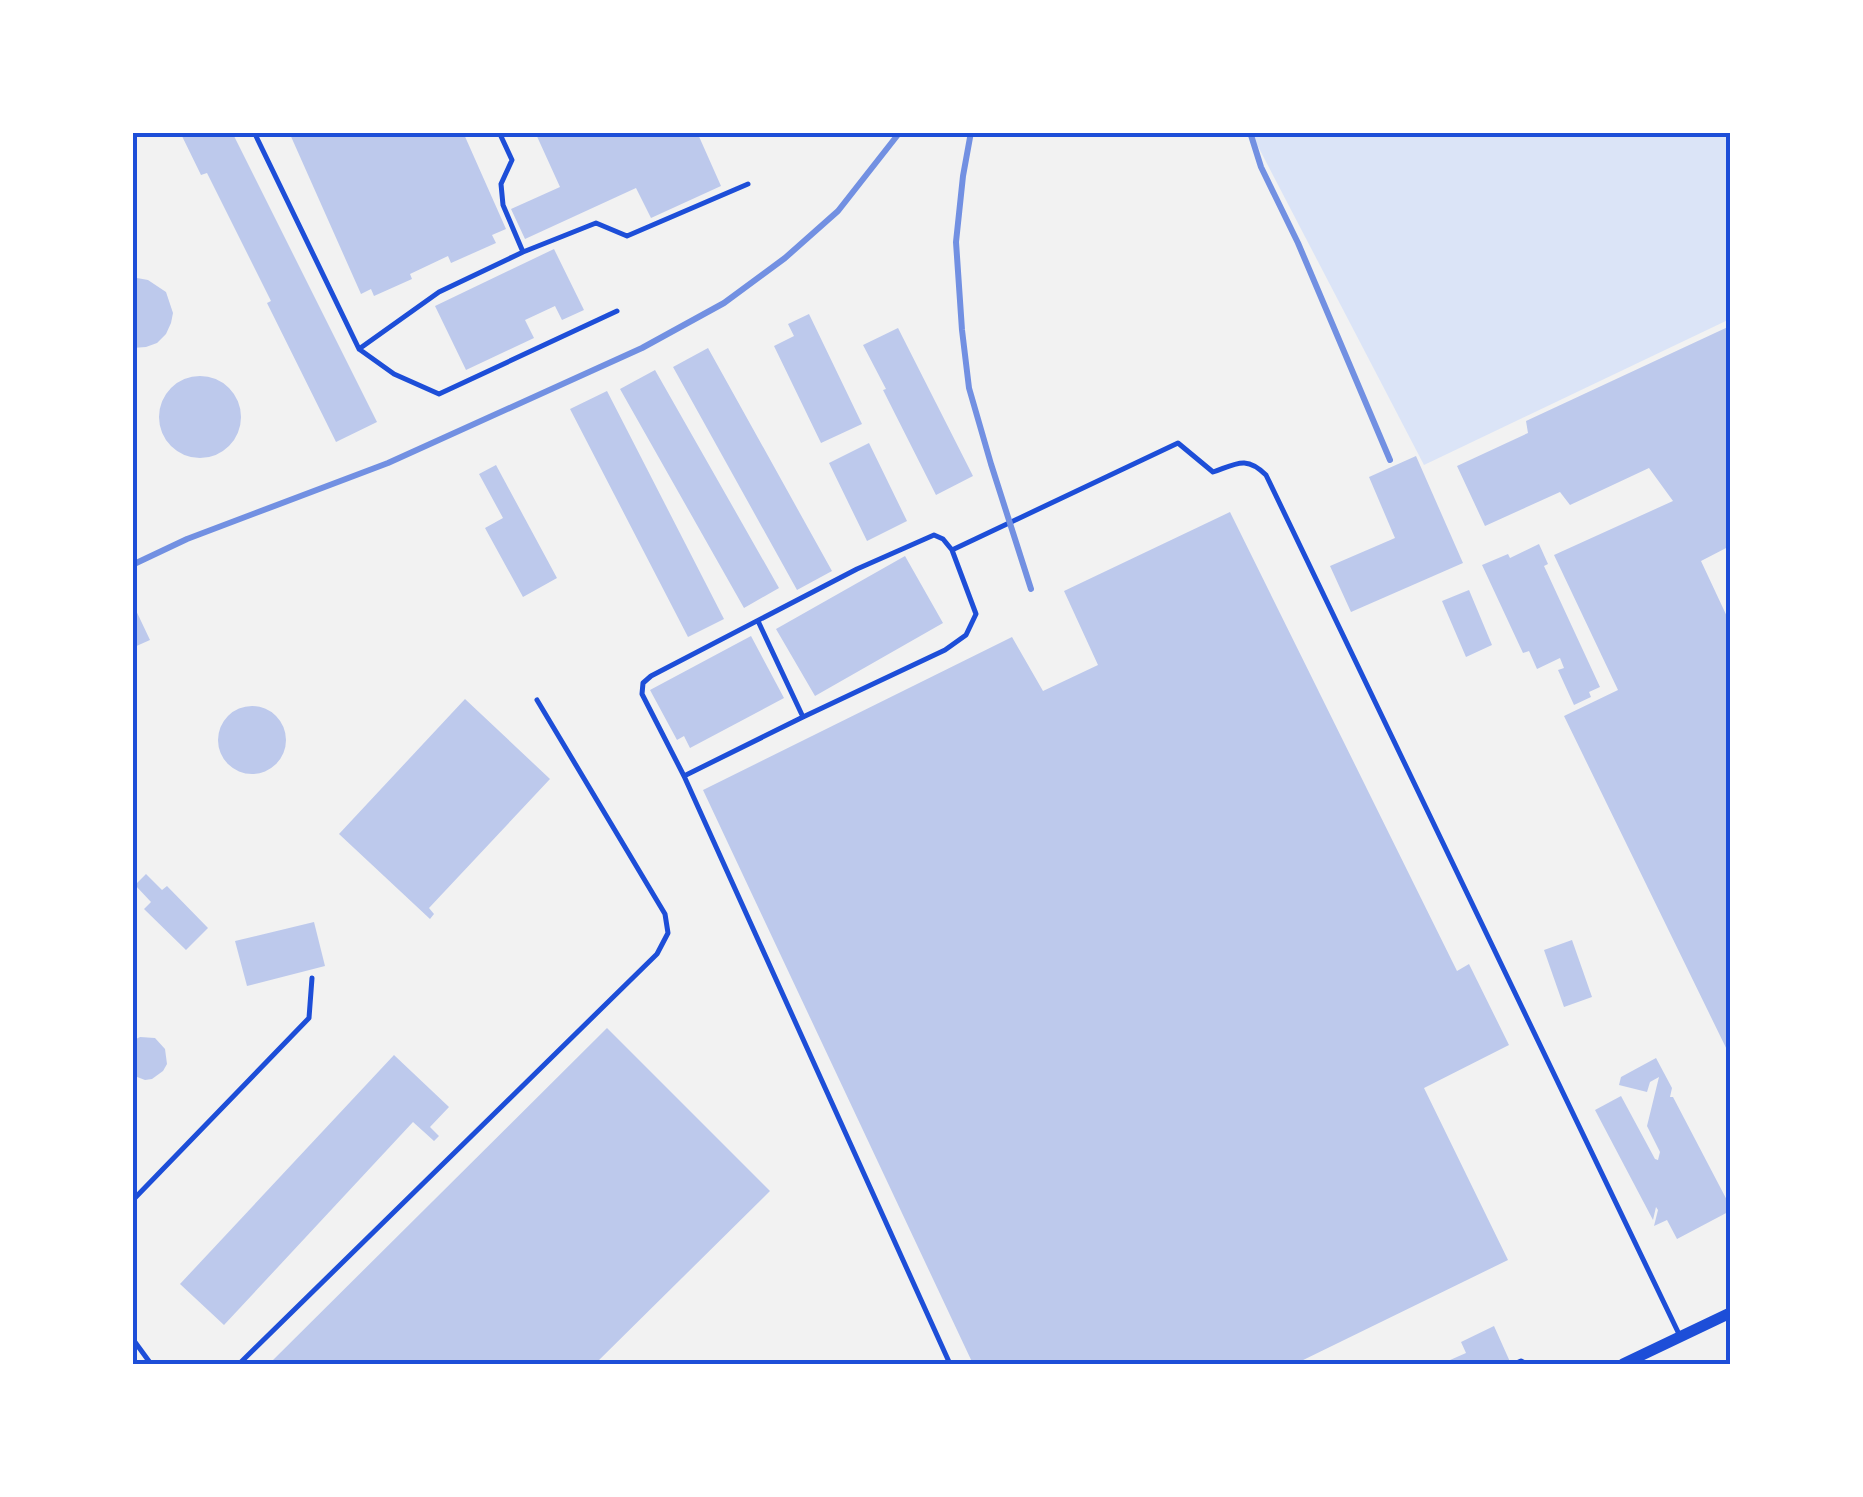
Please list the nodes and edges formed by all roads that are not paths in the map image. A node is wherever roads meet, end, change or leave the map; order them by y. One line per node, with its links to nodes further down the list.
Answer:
1 (254, 132): 6 (lane)
2 (499, 132): 4 (lane)
3 (748, 184): 4 (lane)
4 (523, 252): 6 (lane)
5 (617, 311): 6 (lane)
6 (359, 349)
7 (952, 550): 8 (lane); 10 (lane); 15 (lane)
8 (758, 621): 10 (lane); 11 (lane)
9 (536, 700): 18 (lane)
10 (803, 716): 11 (lane)
11 (684, 776): 19 (lane)
12 (312, 978): 13 (lane)
13 (132, 1200)
14 (1730, 1313): 15 (street)
15 (1680, 1337): 22 (street)
16 (132, 1338): 17 (lane)
17 (151, 1364)
18 (239, 1364)
19 (950, 1364)
20 (1514, 1364): 21 (lane)
21 (1527, 1364)
22 (1622, 1364)

